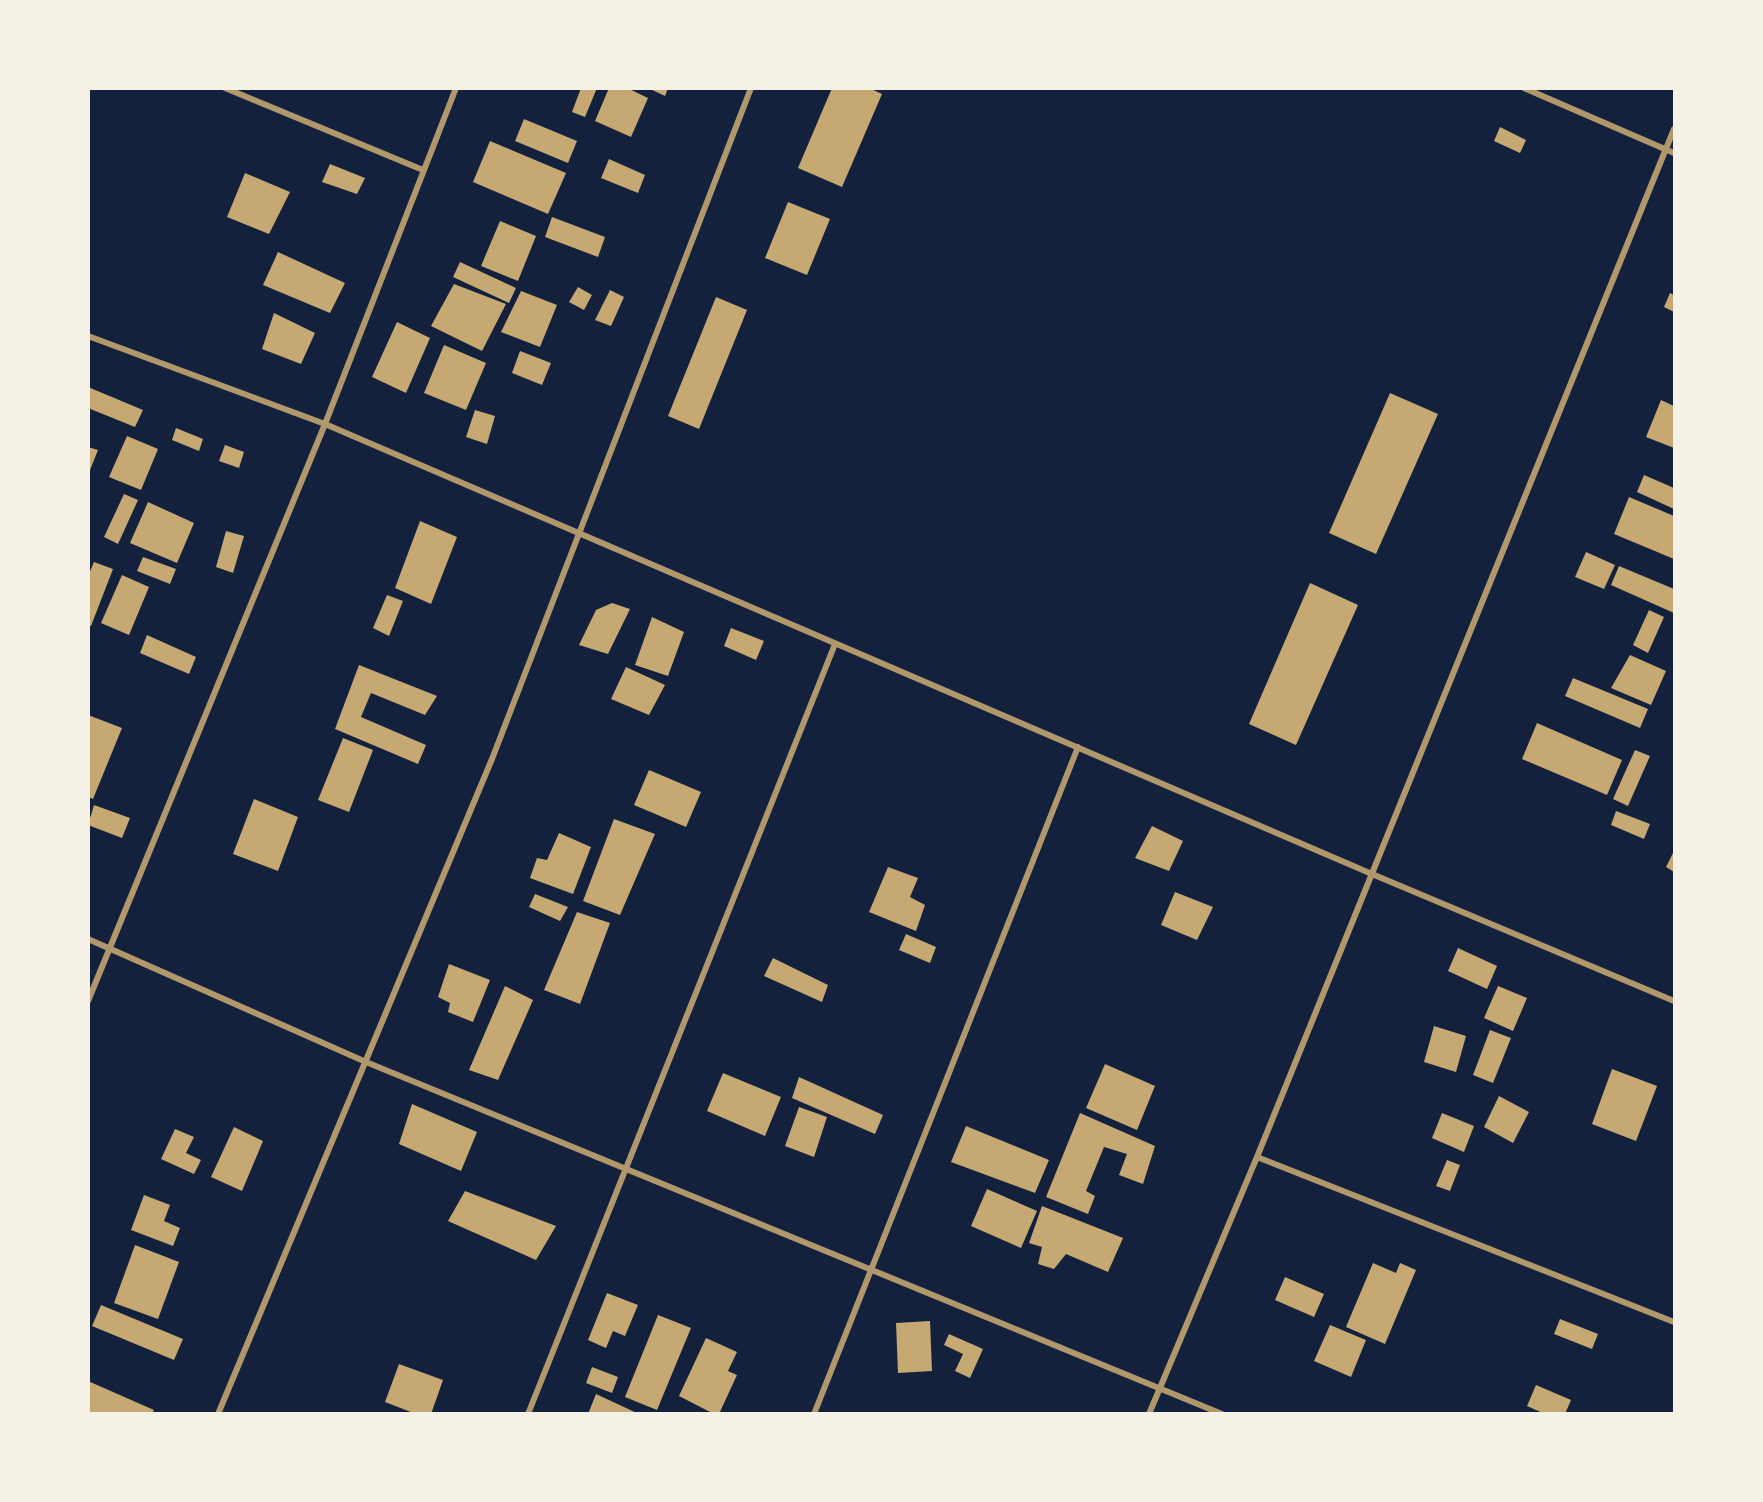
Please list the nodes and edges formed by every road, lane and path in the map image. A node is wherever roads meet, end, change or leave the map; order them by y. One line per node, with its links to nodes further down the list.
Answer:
1 (225, 88): 8 (street)
2 (456, 88): 8 (street)
3 (751, 88): 11 (street)
4 (1524, 88): 6 (street)
5 (1674, 129): 6 (street)
6 (1666, 150): 7 (street); 14 (street)
7 (1674, 153)
8 (423, 170): 10 (street)
9 (88, 336): 10 (street)
10 (325, 424): 11 (street); 16 (street)
11 (579, 534): 12 (street); 19 (street)
12 (835, 644): 13 (street); 21 (street)
13 (1078, 747): 14 (street); 22 (street)
14 (1372, 874): 18 (street); 20 (street)
15 (88, 939): 16 (street)
16 (110, 948): 17 (street); 19 (street)
17 (88, 1001)
18 (1674, 1001)
19 (366, 1062): 21 (street); 25 (street)
20 (1257, 1157): 23 (street); 24 (street)
21 (625, 1170): 22 (street); 26 (street)
22 (870, 1270): 24 (street); 27 (street)
23 (1674, 1322)
24 (1160, 1387): 28 (street); 29 (street)
25 (218, 1413)
26 (528, 1413)
27 (814, 1413)
28 (1149, 1413)
29 (1222, 1413)

